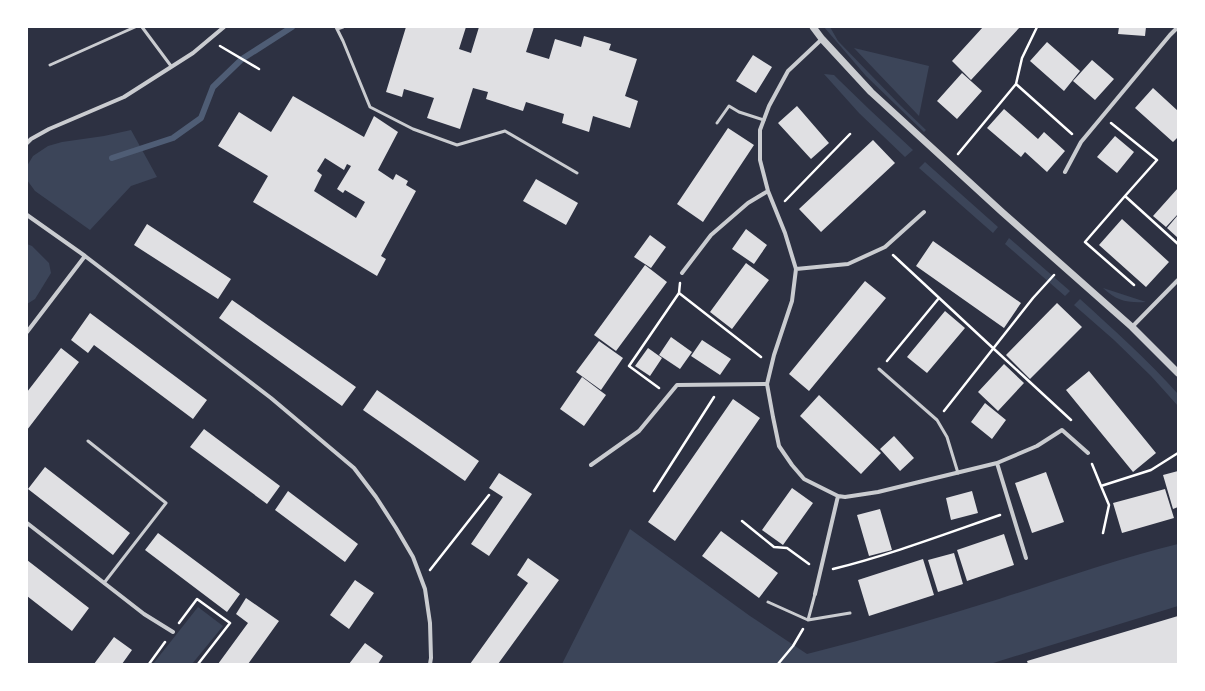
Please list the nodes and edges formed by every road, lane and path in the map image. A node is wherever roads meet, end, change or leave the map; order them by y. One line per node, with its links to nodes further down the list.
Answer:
1 (135, 27): 11 (lane)
2 (142, 27): 12 (lane)
3 (224, 27): 12 (street)
4 (343, 27): 8 (lane)
5 (813, 27): 9 (street)
6 (1037, 27): 14 (path)
7 (1178, 27): 15 (street)
8 (336, 28): 25 (lane)
9 (822, 39): 16 (street); 23 (street)
10 (230, 53): 13 (path)
11 (50, 65)
12 (171, 66): 20 (street)
13 (259, 69)
14 (1016, 84): 21 (path); 23 (path)
15 (1103, 116): 21 (street); 27 (path)
16 (764, 120): 17 (lane); 26 (street)
17 (717, 123)
18 (850, 134): 28 (path)
19 (27, 135): 20 (lane)
20 (31, 139): 22 (street)
21 (1081, 142): 24 (street)
22 (27, 143)
23 (950, 164): 34 (street)
24 (1065, 172)
25 (577, 173)
26 (768, 191): 28 (street); 36 (street)
27 (1125, 196): 31 (path); 38 (path)
28 (776, 210): 35 (street)
29 (924, 212): 32 (street)
30 (27, 216): 33 (street)
31 (1178, 244)
32 (885, 247): 35 (street); 40 (path)
33 (85, 256): 41 (street); 69 (street)
34 (1063, 266): 42 (street); 44 (path)
35 (796, 269): 45 (street)
36 (682, 273): 39 (path)
37 (1178, 280): 42 (street)
38 (1134, 285)
39 (679, 293): 45 (path); 50 (path)
40 (939, 298): 44 (path); 46 (path)
41 (29, 325): 43 (street)
42 (1132, 328): 47 (street)
43 (27, 332)
44 (994, 349): 51 (path); 52 (path)
45 (771, 365): 48 (street)
46 (880, 369): 51 (lane)
47 (1178, 373)
48 (767, 384): 49 (street); 62 (street)
49 (722, 385): 50 (street); 60 (path)
50 (669, 395): 57 (street)
51 (937, 420): 58 (lane)
52 (1075, 424)
53 (88, 441): 70 (lane)
54 (1088, 453): 56 (street); 59 (path)
55 (1178, 454): 59 (path)
56 (997, 464): 58 (street); 63 (street)
57 (591, 465)
58 (958, 473): 62 (street)
59 (1101, 486): 66 (path)
60 (654, 491)
61 (489, 495): 69 (path)
62 (838, 496): 68 (street)
63 (1012, 511): 67 (street); 68 (path)
64 (742, 521): 68 (path)
65 (27, 523): 70 (street)
66 (1103, 533)
67 (1026, 558)
68 (820, 572): 71 (street)
69 (421, 580): 78 (street)
70 (104, 583): 75 (street)
71 (815, 594): 74 (lane)
72 (768, 602): 74 (lane)
73 (850, 613): 74 (lane)
74 (808, 620): 79 (path)
75 (173, 632): 76 (path); 77 (path)
76 (149, 664)
77 (198, 664)
78 (430, 664)
79 (778, 664)

